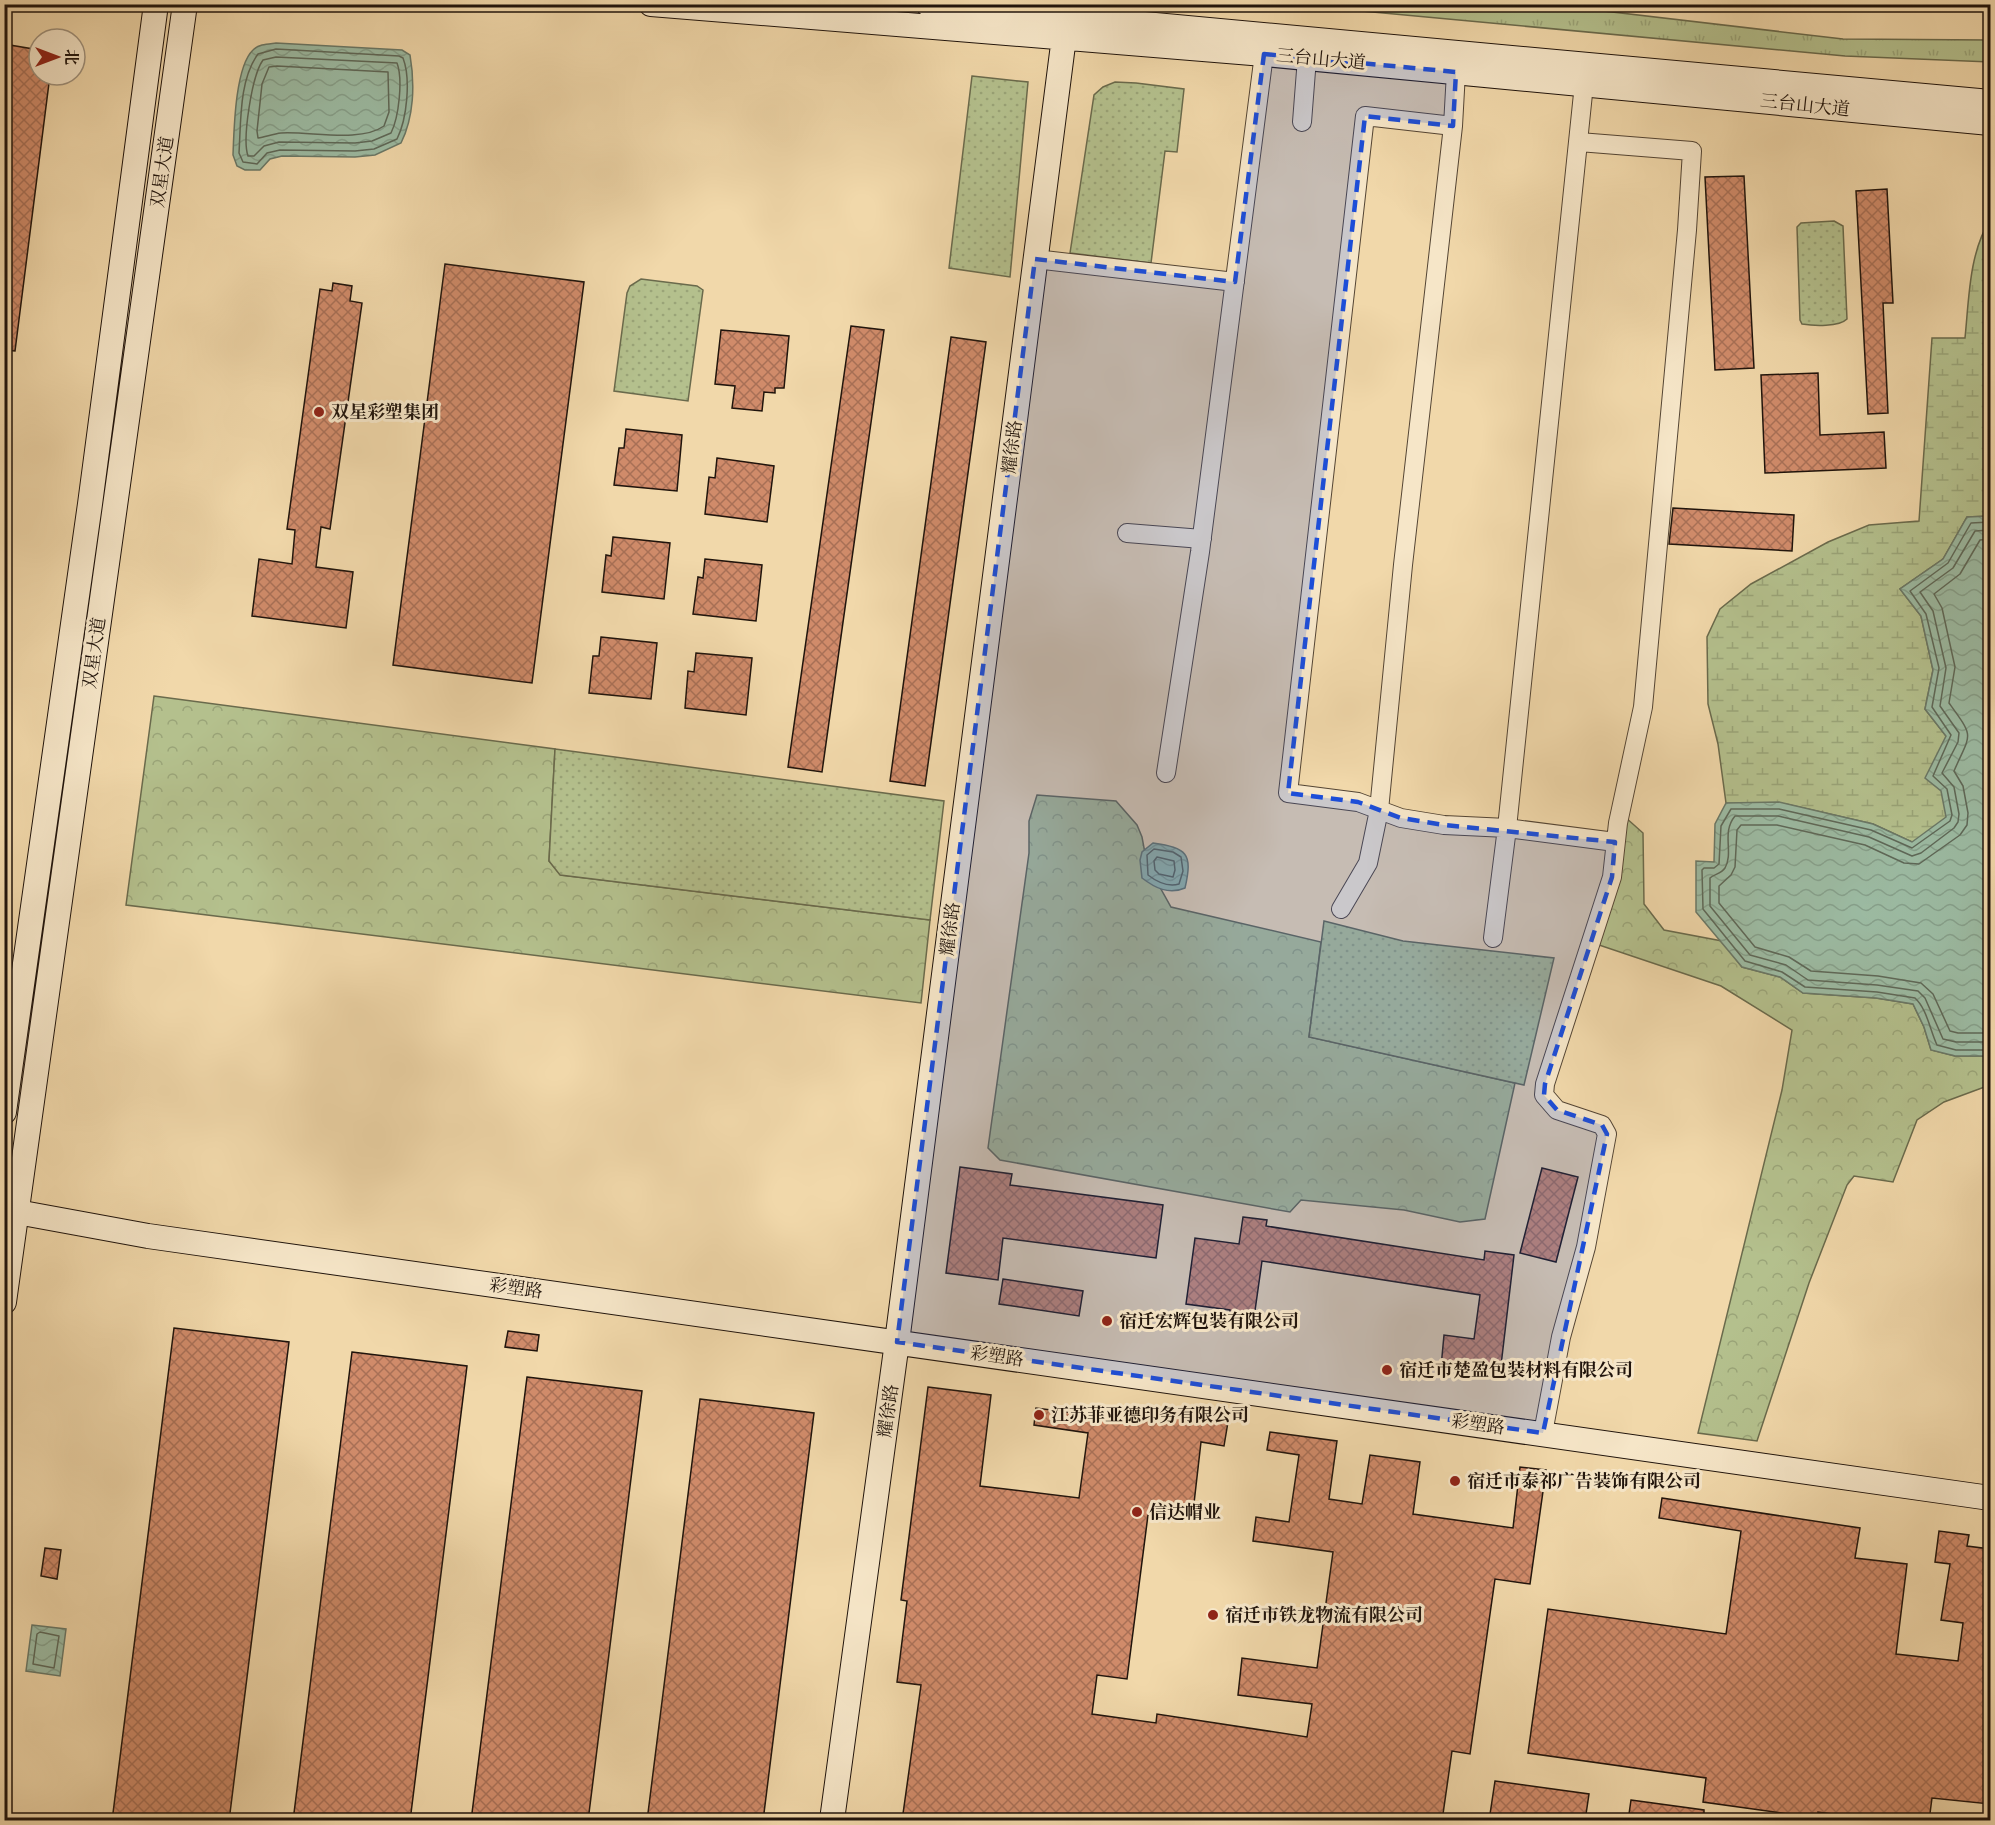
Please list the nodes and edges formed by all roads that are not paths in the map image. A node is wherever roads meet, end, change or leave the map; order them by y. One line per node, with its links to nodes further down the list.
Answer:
1 (156, 4): 25 (street, 双星大道)
2 (185, 4): 26 (street, 双星大道)
3 (651, 4): 5 (street, 三台山大道)
4 (928, 4): 5 (street, 三台山大道)
5 (1064, 22): 6 (street, 三台山大道); 10 (street, 三台山大道); 15 (street, 耀徐路)
6 (1264, 54): 7 (street, 三台山大道); 16 (street)
7 (1307, 58): 8 (street, 三台山大道); 11 (street)
8 (1456, 72): 9 (street, 三台山大道); 13 (street)
9 (1584, 84): 12 (street, 三台山大道); 14 (street)
10 (1990, 102)
11 (1302, 122)
12 (1990, 123)
13 (1453, 126): 20 (street); 20 (street)
14 (1579, 142): 21 (street); 22 (street)
15 (1035, 259): 16 (street); 28 (street, 耀徐路)
16 (1235, 282): 18 (street)
17 (1127, 533): 18 (street)
18 (1202, 539): 19 (street)
19 (1166, 773)
20 (1380, 810): 21 (street); 23 (street)
21 (1507, 828): 22 (street); 24 (street)
22 (1615, 842): 29 (street)
23 (1341, 909)
24 (1493, 938)
25 (4, 1112)
26 (11, 1210): 27 (street, 双星大道); 28 (street, 彩塑路)
27 (4, 1302)
28 (897, 1342): 29 (street, 彩塑路); 31 (street, 耀徐路)
29 (1543, 1433): 30 (street, 彩塑路)
30 (1990, 1498)
31 (832, 1821)

